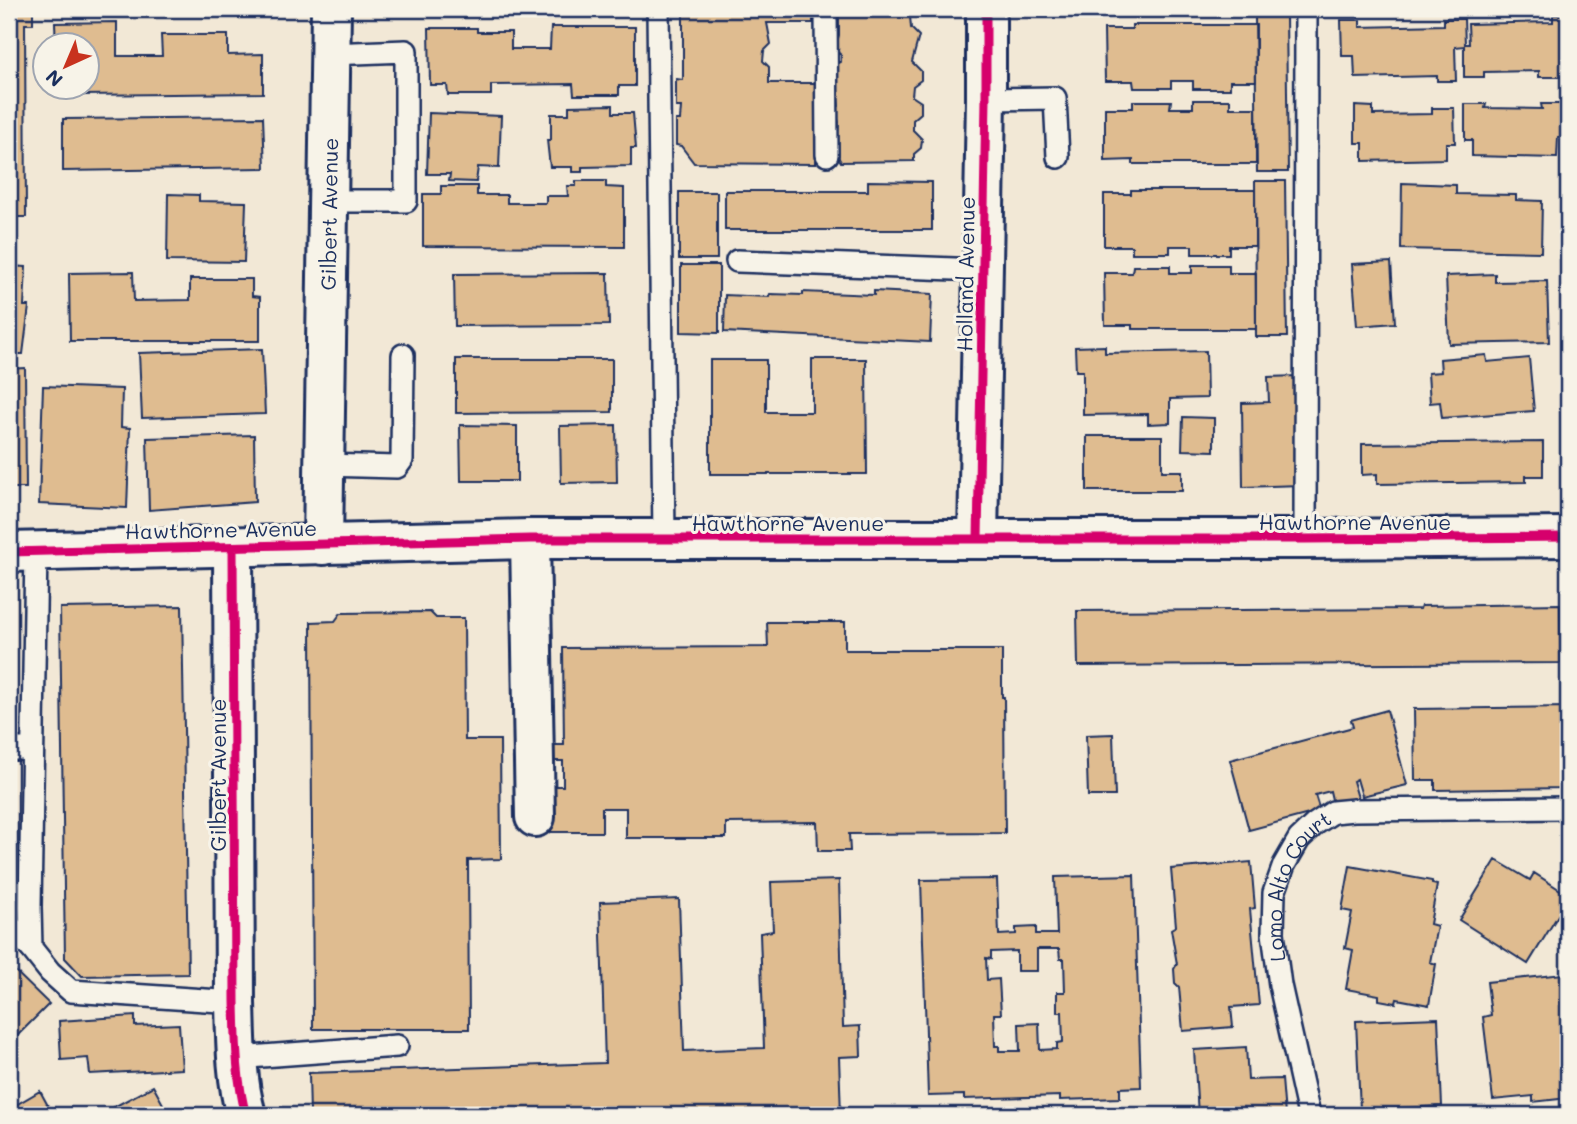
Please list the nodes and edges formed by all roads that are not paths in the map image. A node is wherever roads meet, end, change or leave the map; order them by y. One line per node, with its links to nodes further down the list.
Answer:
1 (331, 9): 6 (street, Gilbert Avenue)
2 (658, 9): 17 (lane)
3 (826, 9): 8 (lane)
4 (986, 9): 7 (street, Holland Avenue)
5 (1306, 9): 19 (lane)
6 (330, 54): 10 (street, Gilbert Avenue); 10 (lane)
7 (986, 99): 9 (lane); 12 (street, Holland Avenue)
8 (827, 155)
9 (1058, 157)
10 (328, 201): 14 (street, Gilbert Avenue)
11 (737, 261): 12 (lane)
12 (982, 270): 18 (street, Holland Avenue)
13 (403, 355): 14 (lane)
14 (324, 465): 20 (street, Gilbert Avenue)
15 (1568, 537): 19 (street, Hawthorne Avenue)
16 (530, 539): 17 (street, Hawthorne Avenue); 20 (street, Hawthorne Avenue); 26 (street)
17 (664, 539): 18 (street, Hawthorne Avenue)
18 (978, 539): 19 (street, Hawthorne Avenue)
19 (1305, 539)
20 (323, 545): 21 (street, Hawthorne Avenue)
21 (233, 547): 22 (street, Hawthorne Avenue); 29 (street, Gilbert Avenue)
22 (22, 552): 24 (lane)
23 (9, 749): 24 (lane)
24 (32, 749): 28 (lane)
25 (1568, 808): 33 (lane, Lomo Alto Court)
26 (535, 817)
27 (9, 925): 28 (lane)
28 (31, 948): 29 (lane)
29 (235, 1002): 31 (street, Gilbert Avenue)
30 (397, 1046): 31 (lane)
31 (237, 1058): 32 (street, Gilbert Avenue)
32 (246, 1115)
33 (1309, 1115)

